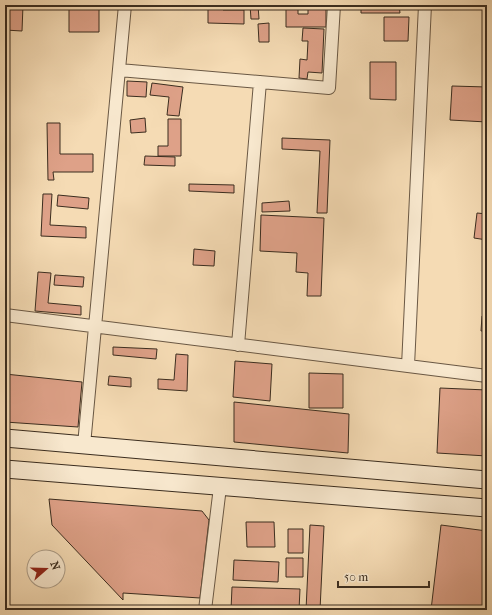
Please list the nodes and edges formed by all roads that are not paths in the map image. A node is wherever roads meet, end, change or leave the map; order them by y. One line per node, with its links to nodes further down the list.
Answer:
1 (125, 5): 4 (street)
2 (334, 5): 5 (street)
3 (425, 5): 9 (street)
4 (119, 70): 5 (street); 7 (street)
5 (260, 82): 8 (street)
6 (5, 315): 7 (street)
7 (96, 328): 8 (street); 12 (street)
8 (238, 345): 9 (street)
9 (408, 366): 10 (street)
10 (487, 376)
11 (5, 438): 12 (main road)
12 (84, 446): 14 (main road)
13 (5, 469): 15 (main road)
14 (487, 480)
15 (220, 486): 16 (main road); 17 (street)
16 (487, 508)
17 (205, 610)

